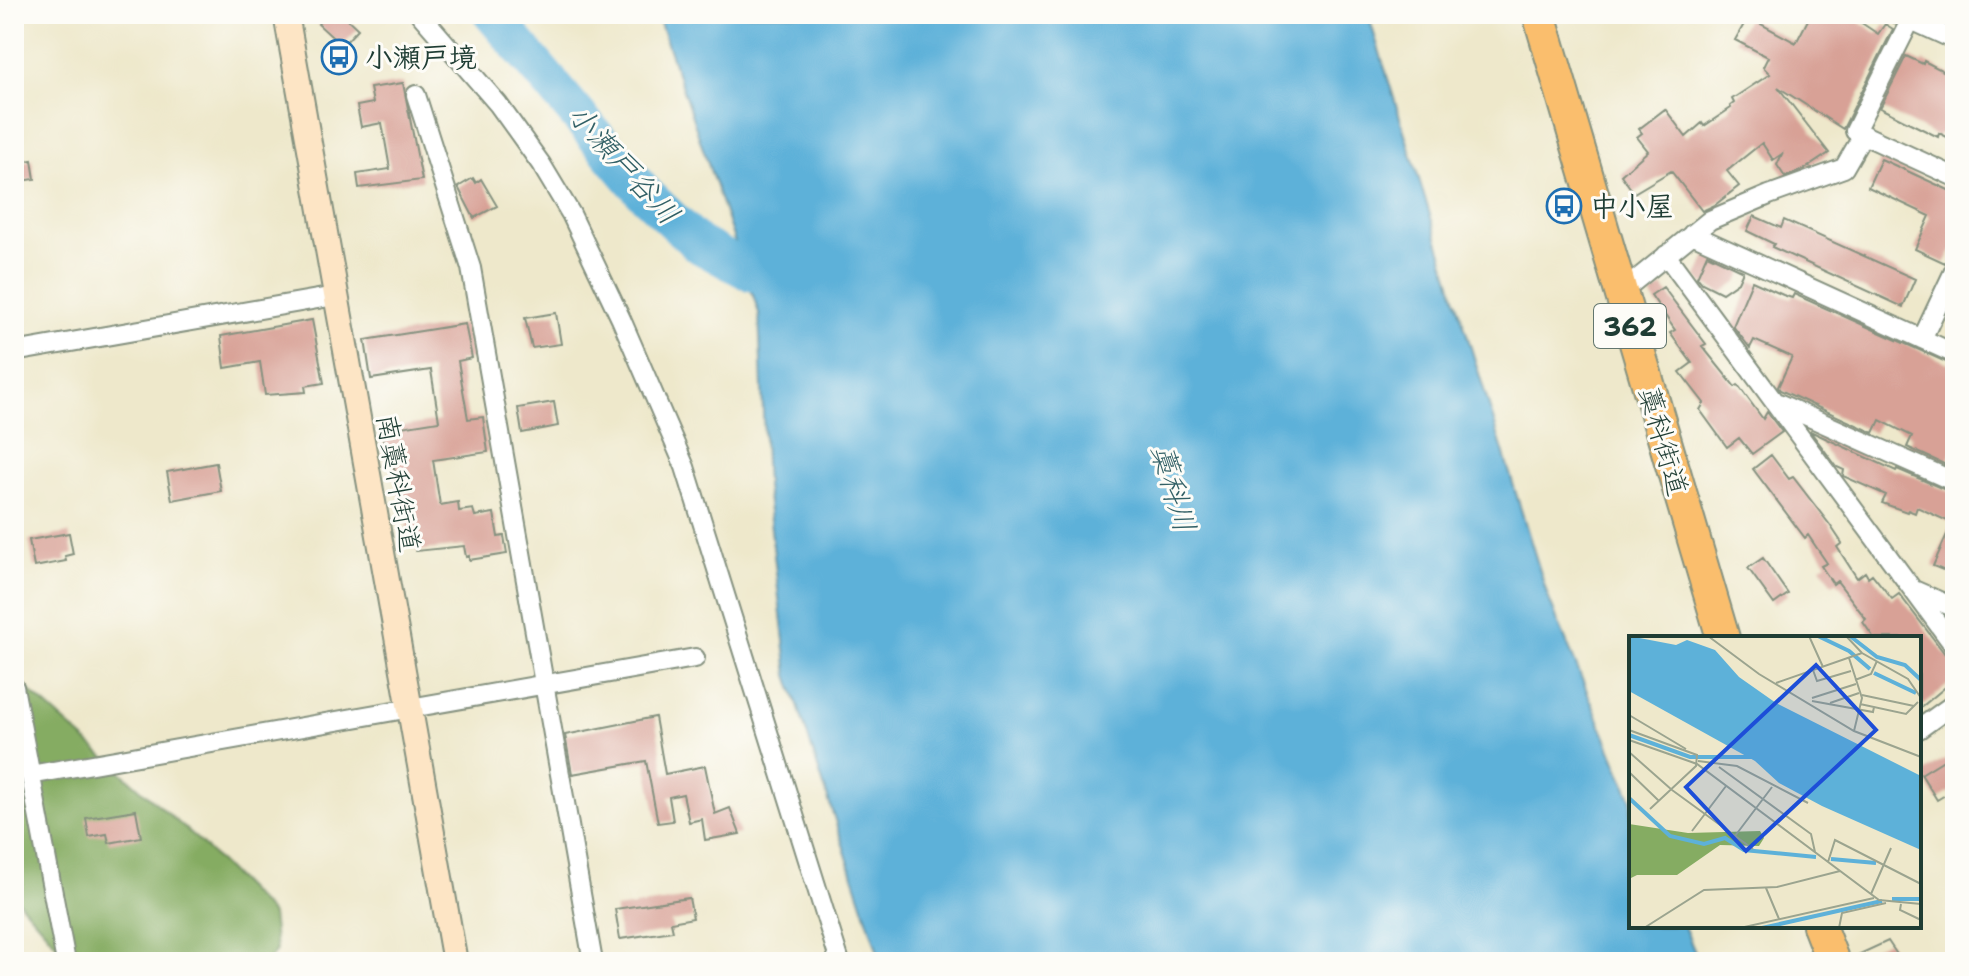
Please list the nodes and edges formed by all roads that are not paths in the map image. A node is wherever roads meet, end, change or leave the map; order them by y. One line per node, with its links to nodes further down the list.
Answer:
1 (286, 14): 13 (main road, 南藁科街道)
2 (420, 14): 34 (street)
3 (1539, 14): 12 (highway, 藁科街道 / 362)
4 (1904, 17): 5 (street); 7 (street)
5 (1955, 40)
6 (416, 95): 24 (street)
7 (1863, 135): 8 (street); 9 (street)
8 (1955, 177)
9 (1692, 234): 10 (street); 14 (street)
10 (1666, 255): 12 (street); 17 (street)
11 (1955, 269): 14 (street)
12 (1620, 293): 21 (highway, 藁科街道 / 362)
13 (335, 296): 15 (street); 27 (main road, 南藁科街道)
14 (1922, 339): 16 (street)
15 (14, 352)
16 (1955, 354)
17 (1775, 402): 18 (street); 19 (street)
18 (1955, 482)
19 (1914, 590): 20 (street); 22 (street)
20 (1955, 608)
21 (1722, 636)
22 (1955, 647)
23 (695, 658): 24 (street)
24 (546, 684): 27 (street); 33 (street)
25 (14, 687): 29 (street)
26 (1955, 703): 28 (street)
27 (409, 709): 29 (street); 32 (main road, 南藁科街道)
28 (1921, 728)
29 (30, 775): 31 (street)
30 (1820, 928): 35 (highway)
31 (66, 962)
32 (455, 962)
33 (593, 962)
34 (840, 962)
35 (1833, 962)

